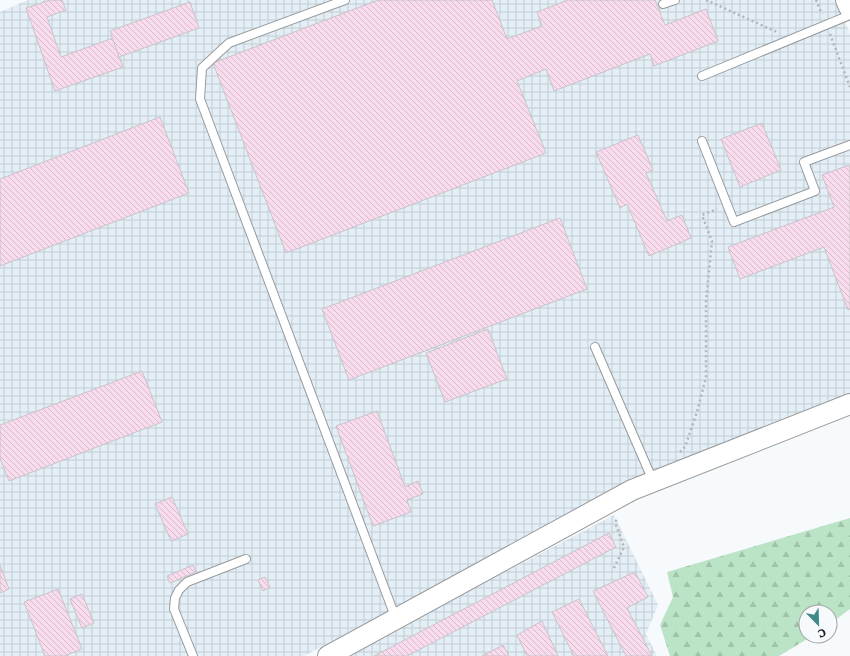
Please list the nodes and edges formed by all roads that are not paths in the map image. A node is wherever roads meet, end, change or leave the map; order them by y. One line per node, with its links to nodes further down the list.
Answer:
1 (345, 0): 14 (lane)
2 (675, 0): 4 (lane)
3 (847, 0): 5 (main road)
4 (663, 4)
5 (850, 7)
6 (850, 15): 7 (lane)
7 (702, 76)
8 (702, 142): 9 (lane)
9 (850, 145)
10 (595, 347): 12 (lane)
11 (850, 404): 12 (street)
12 (653, 482): 14 (street)
13 (246, 559): 15 (lane)
14 (396, 619): 16 (street)
15 (193, 656)
16 (328, 656)

